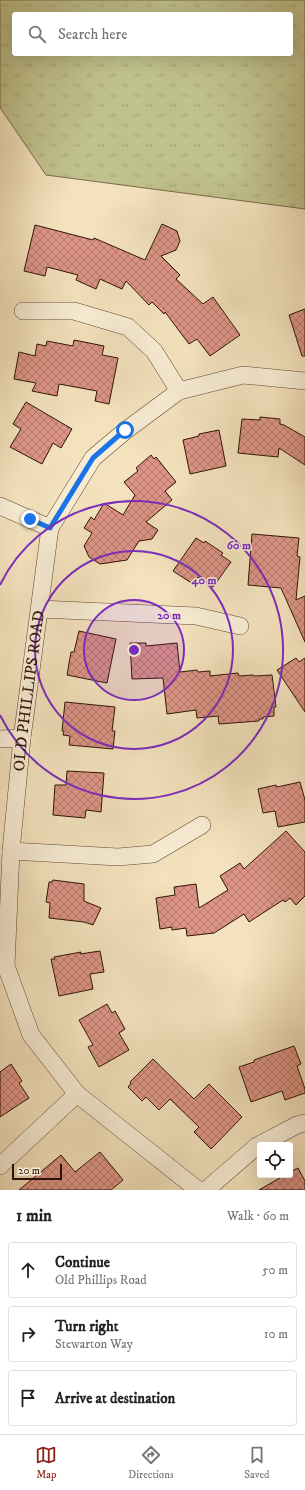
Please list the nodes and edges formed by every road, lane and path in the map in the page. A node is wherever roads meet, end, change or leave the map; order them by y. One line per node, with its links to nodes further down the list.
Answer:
1 (23, 311): 3 (street)
2 (305, 381): 3 (street, OLD PHILLIPS ROAD)
3 (179, 390): 5 (street, OLD PHILLIPS ROAD)
4 (0, 506): 5 (street)
5 (50, 528): 6 (street, OLD PHILLIPS ROAD)
6 (40, 609): 7 (street); 8 (street, OLD PHILLIPS ROAD)
7 (240, 626)
8 (22, 738): 9 (street); 11 (street, OLD PHILLIPS ROAD)
9 (0, 739)
10 (202, 825): 11 (street)
11 (11, 851): 12 (street, OLD PHILLIPS ROAD)
12 (3, 966): 13 (street, OLD PHILLIPS ROAD)
13 (77, 1094): 15 (street); 16 (street, OLD PHILLIPS ROAD)
14 (305, 1123): 17 (street)
15 (0, 1166)
16 (198, 1190)
17 (206, 1190)

